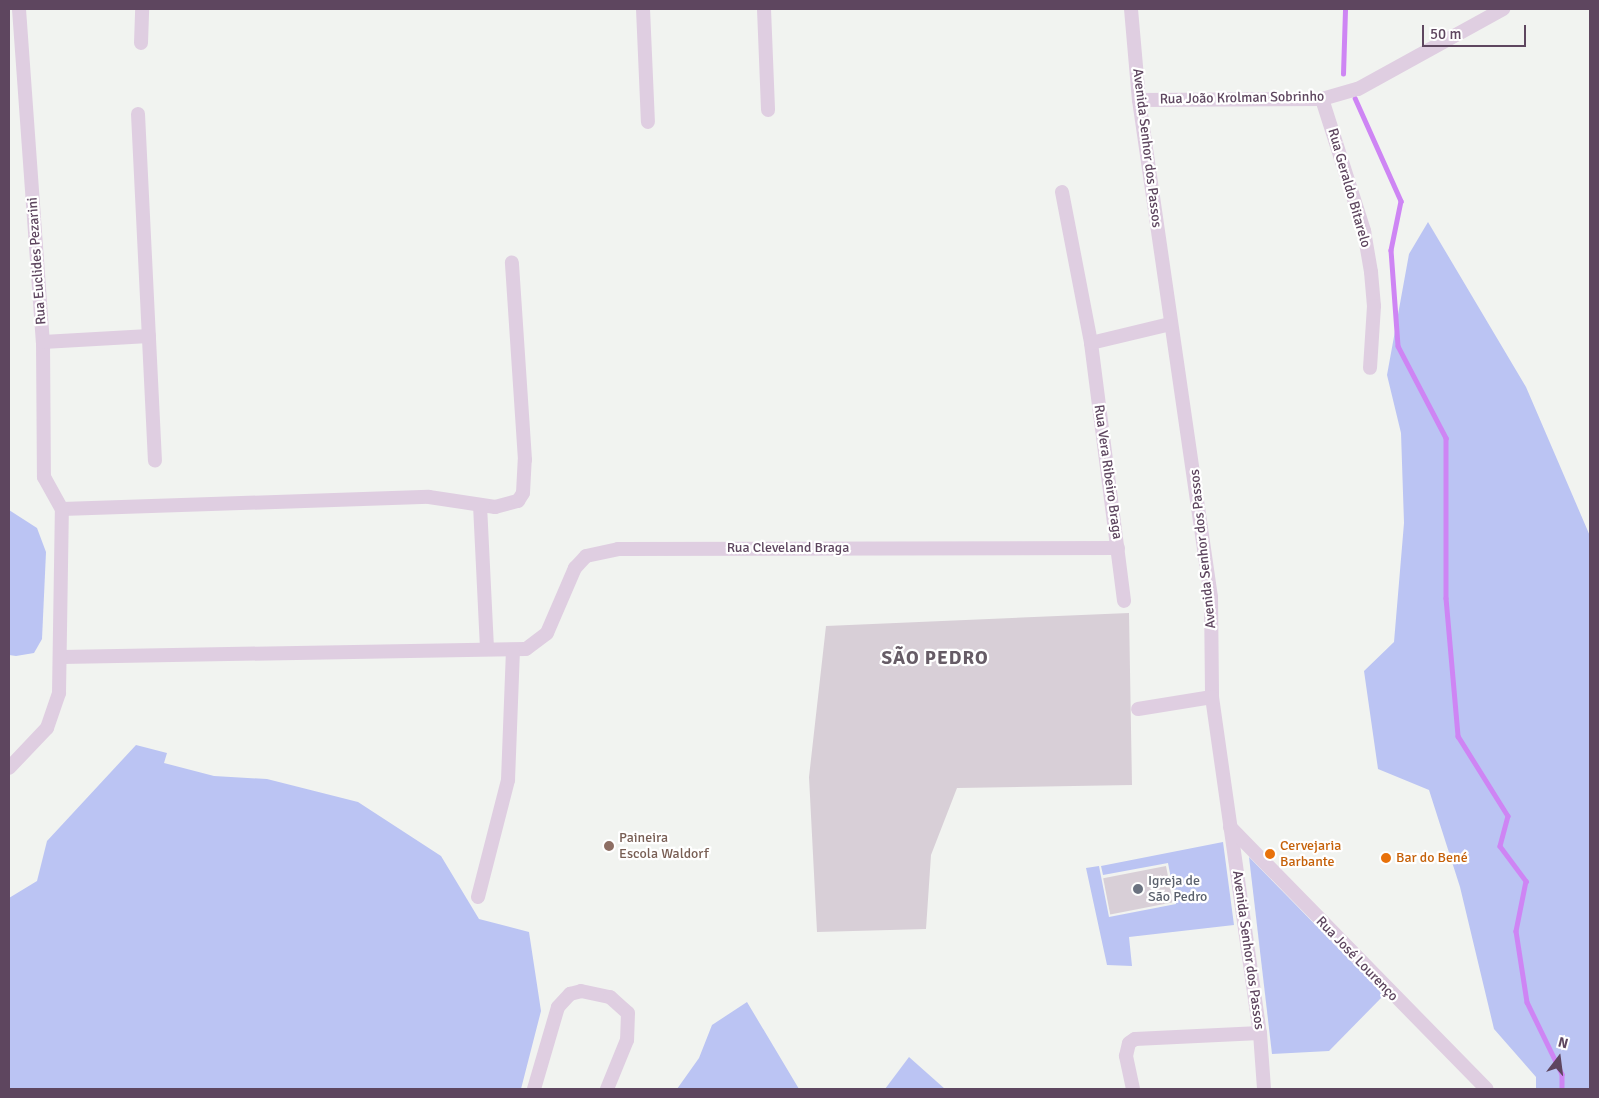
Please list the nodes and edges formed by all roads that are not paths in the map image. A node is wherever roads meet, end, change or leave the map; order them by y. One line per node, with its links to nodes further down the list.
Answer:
1 (19, 9): 17 (street, Rua Euclides Pezarini)
2 (142, 9): 7 (street)
3 (643, 9): 12 (street)
4 (764, 9): 10 (street)
5 (1131, 9): 9 (street, Avenida Senhor dos Passos)
6 (1503, 9): 8 (street, Rua João Krolman Sobrinho)
7 (141, 44)
8 (1322, 99): 9 (street, Rua João Krolman Sobrinho); 19 (street, Rua Geraldo Bitarelo)
9 (1139, 100): 15 (street, Avenida Senhor dos Passos)
10 (768, 110)
11 (138, 114): 16 (street)
12 (648, 122)
13 (1062, 192): 18 (street, Rua Vera Ribeiro Braga)
14 (512, 262): 21 (street)
15 (1170, 324): 18 (street); 28 (street, Avenida Senhor dos Passos)
16 (149, 336): 17 (street); 20 (street)
17 (42, 342): 22 (street, Rua Euclides Pezarini)
18 (1091, 342): 23 (street, Rua Vera Ribeiro Braga)
19 (1370, 368)
20 (155, 461)
21 (480, 505): 22 (street); 25 (street)
22 (62, 509): 27 (street)
23 (1118, 548): 24 (street, Rua Vera Ribeiro Braga); 26 (street, Rua Cleveland Braga)
24 (1124, 602)
25 (487, 649): 26 (street); 27 (street)
26 (513, 651): 32 (street)
27 (62, 656): 30 (street)
28 (1212, 698): 29 (street); 31 (street, Avenida Senhor dos Passos)
29 (1138, 709)
30 (9, 768)
31 (1230, 827): 33 (street, Avenida Senhor dos Passos); 38 (street, Rua José Lourenço)
32 (478, 897)
33 (1260, 1033): 36 (street); 37 (street, Avenida Senhor dos Passos)
34 (534, 1089): 35 (street)
35 (607, 1089)
36 (1133, 1089)
37 (1264, 1089)
38 (1487, 1089)

